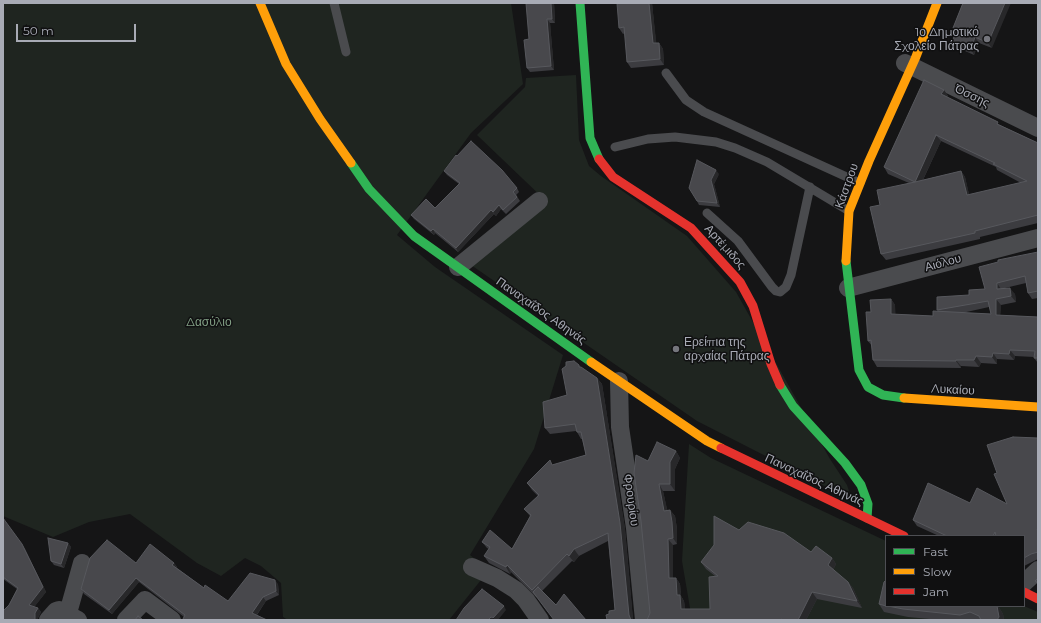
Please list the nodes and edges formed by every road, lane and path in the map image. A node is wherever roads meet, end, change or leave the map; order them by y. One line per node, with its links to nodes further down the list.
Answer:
1 (260, 3): 16 (street, Παναχαΐδος Αθηνάς)
2 (334, 3): 5 (lane)
3 (580, 3): 21 (street, Αρτέμιδος)
4 (937, 3): 6 (street, Κάστρου)
5 (346, 52)
6 (908, 65): 8 (street, Όσσης); 10 (street, Κάστρου)
7 (666, 72): 10 (lane)
8 (1038, 128)
9 (615, 146): 11 (lane)
10 (860, 183): 13 (street, Κάστρου)
11 (810, 187): 13 (lane); 14 (lane)
12 (539, 201): 16 (street)
13 (849, 211): 17 (street, Κάστρου)
14 (708, 213)
15 (1038, 238): 17 (street, Αιόλου)
16 (458, 267): 18 (street, Παναχαΐδος Αθηνάς)
17 (848, 288): 19 (street, Κάστρου)
18 (619, 381): 21 (street, Παναχαΐδος Αθηνάς); 34 (street, Φρουρίου)
19 (868, 387): 20 (street, Λυκαίου)
20 (1038, 407)
21 (867, 518): 22 (street, Παναχαΐδος Αθηνάς)
22 (902, 535)
23 (82, 564): 29 (street)
24 (472, 567): 33 (street)
25 (1038, 570): 26 (street)
26 (1025, 581)
27 (1025, 592): 28 (street)
28 (1038, 599)
29 (74, 618): 30 (street)
30 (48, 620)
31 (126, 620): 32 (street)
32 (172, 620)
33 (540, 620)
34 (644, 620)

